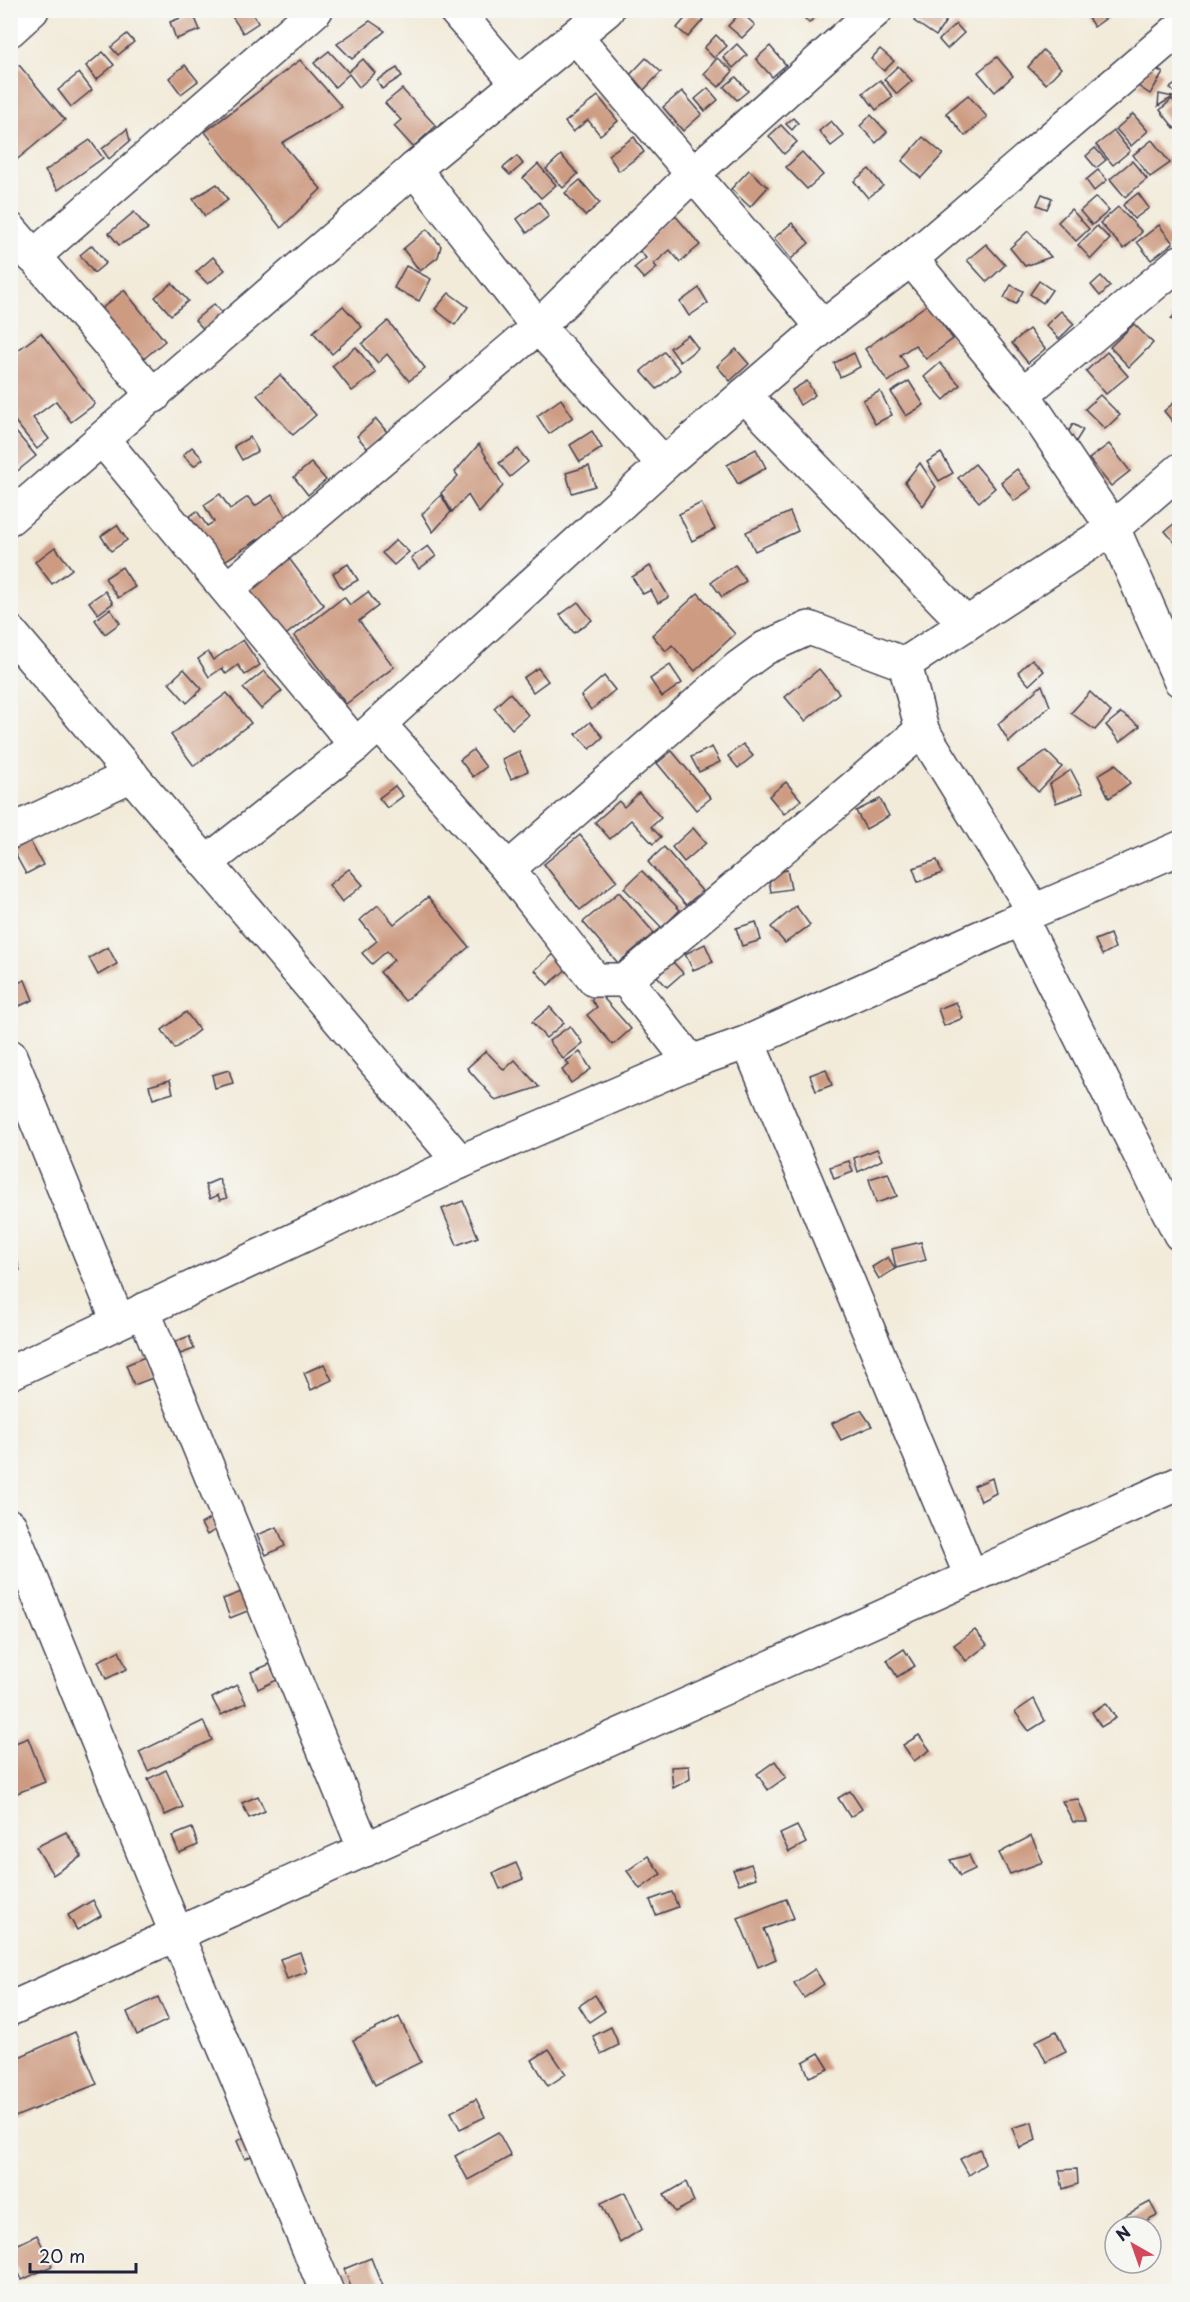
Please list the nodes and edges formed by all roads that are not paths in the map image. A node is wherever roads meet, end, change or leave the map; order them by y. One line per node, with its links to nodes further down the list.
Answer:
1 (32, 10): 7 (street)
2 (316, 10): 13 (street)
3 (455, 10): 9 (street)
4 (608, 10): 8 (street)
5 (876, 10): 11 (street)
6 (1179, 28): 14 (street)
7 (10, 30)
8 (576, 37): 9 (street); 11 (street)
9 (518, 83): 10 (street)
10 (414, 169): 16 (street); 20 (street)
11 (694, 173): 16 (street); 17 (street)
12 (10, 229): 13 (street)
13 (33, 257): 20 (street)
14 (911, 259): 17 (street); 18 (street)
15 (1179, 262): 18 (street)
16 (538, 327): 22 (street); 26 (street)
17 (824, 327): 19 (street)
18 (1023, 394): 25 (street)
19 (744, 395): 22 (street); 27 (street)
20 (154, 396): 21 (street)
21 (103, 440): 24 (street); 26 (street)
22 (664, 464): 32 (street)
23 (1179, 470): 25 (street)
24 (10, 518)
25 (1113, 528): 27 (street); 30 (street)
26 (227, 589): 32 (street)
27 (966, 624): 29 (street)
28 (10, 632): 33 (street)
29 (904, 664): 31 (street); 37 (street)
30 (1179, 680)
31 (922, 730): 38 (street); 39 (street)
32 (367, 734): 36 (street); 37 (street)
33 (132, 775): 34 (street); 36 (street)
34 (10, 832)
35 (1179, 848): 38 (street)
36 (206, 863): 44 (street)
37 (508, 869): 39 (street)
38 (1027, 915): 40 (street); 45 (street)
39 (627, 980): 42 (street)
40 (748, 1042): 42 (street); 50 (street)
41 (10, 1056): 43 (street)
42 (691, 1062): 44 (street)
43 (19, 1098): 46 (street)
44 (460, 1162): 46 (street)
45 (1179, 1234)
46 (131, 1315): 47 (street); 51 (street)
47 (10, 1373)
48 (1179, 1483): 50 (street)
49 (10, 1526): 52 (street)
50 (971, 1576): 51 (street)
51 (365, 1850): 52 (street)
52 (177, 1935): 53 (street); 54 (street)
53 (10, 2009)
54 (327, 2292)

